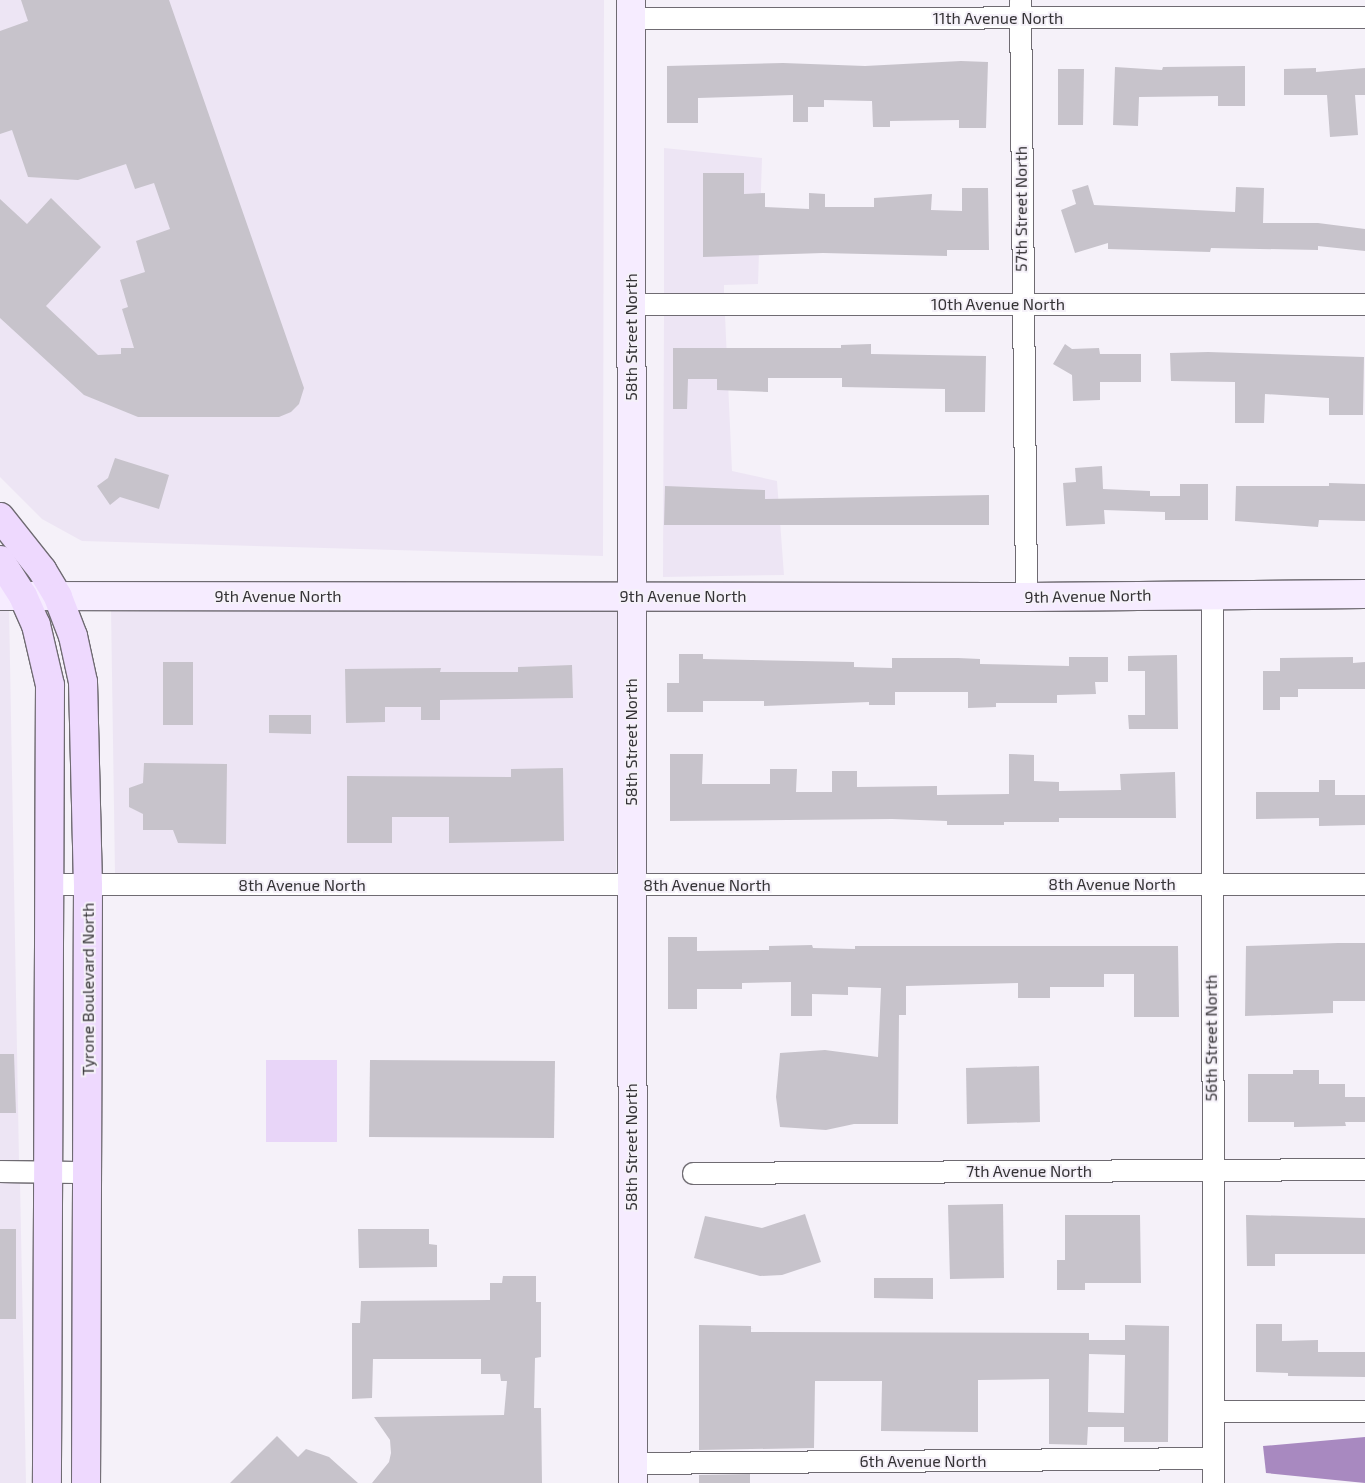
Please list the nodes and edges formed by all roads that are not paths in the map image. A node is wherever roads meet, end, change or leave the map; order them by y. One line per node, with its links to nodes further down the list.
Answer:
1 (631, 9): 2 (street, 11th Avenue North); 4 (street, 58th Street North)
2 (1020, 9): 3 (street, 11th Avenue North); 5 (street, 57th Street North)
3 (1365, 17)
4 (631, 304): 5 (street, 10th Avenue North); 12 (street, 58th Street North)
5 (1022, 304): 6 (street, 10th Avenue North); 14 (street, 57th Street North)
6 (1365, 304)
7 (0, 517): 13 (main road, Tyrone Boulevard North)
8 (0, 560): 11 (main road)
9 (1212, 594): 10 (street, 9th Avenue North); 14 (street, 9th Avenue North); 16 (street, 56th Street North)
10 (1365, 594)
11 (11, 596): 13 (street, 9th Avenue North); 15 (main road)
12 (631, 596): 13 (street, 9th Avenue North); 14 (street, 9th Avenue North); 19 (street, 58th Street North)
13 (58, 597): 18 (main road, Tyrone Boulevard North)
14 (1026, 597)
15 (49, 884): 18 (street, 8th Avenue North); 23 (main road)
16 (1211, 884): 17 (street, 8th Avenue North); 19 (street, 8th Avenue North); 20 (street, 56th Street North)
17 (1365, 884)
18 (88, 885): 19 (street, 8th Avenue North); 24 (main road, Tyrone Boulevard North)
19 (631, 886): 29 (street, 58th Street North)
20 (1211, 1170): 21 (street, 7th Avenue North); 25 (street, 7th Avenue North); 26 (street, 56th Street North)
21 (1365, 1170)
22 (0, 1171): 23 (street)
23 (47, 1172): 24 (street); 30 (main road)
24 (87, 1172): 31 (main road, Tyrone Boulevard North)
25 (692, 1173)
26 (1213, 1411): 27 (street); 28 (street, 56th Street North)
27 (1365, 1411)
28 (1213, 1458): 29 (street, 6th Avenue North); 32 (street, 56th Street North)
29 (633, 1473)
30 (47, 1483)
31 (86, 1483)
32 (1213, 1483)

